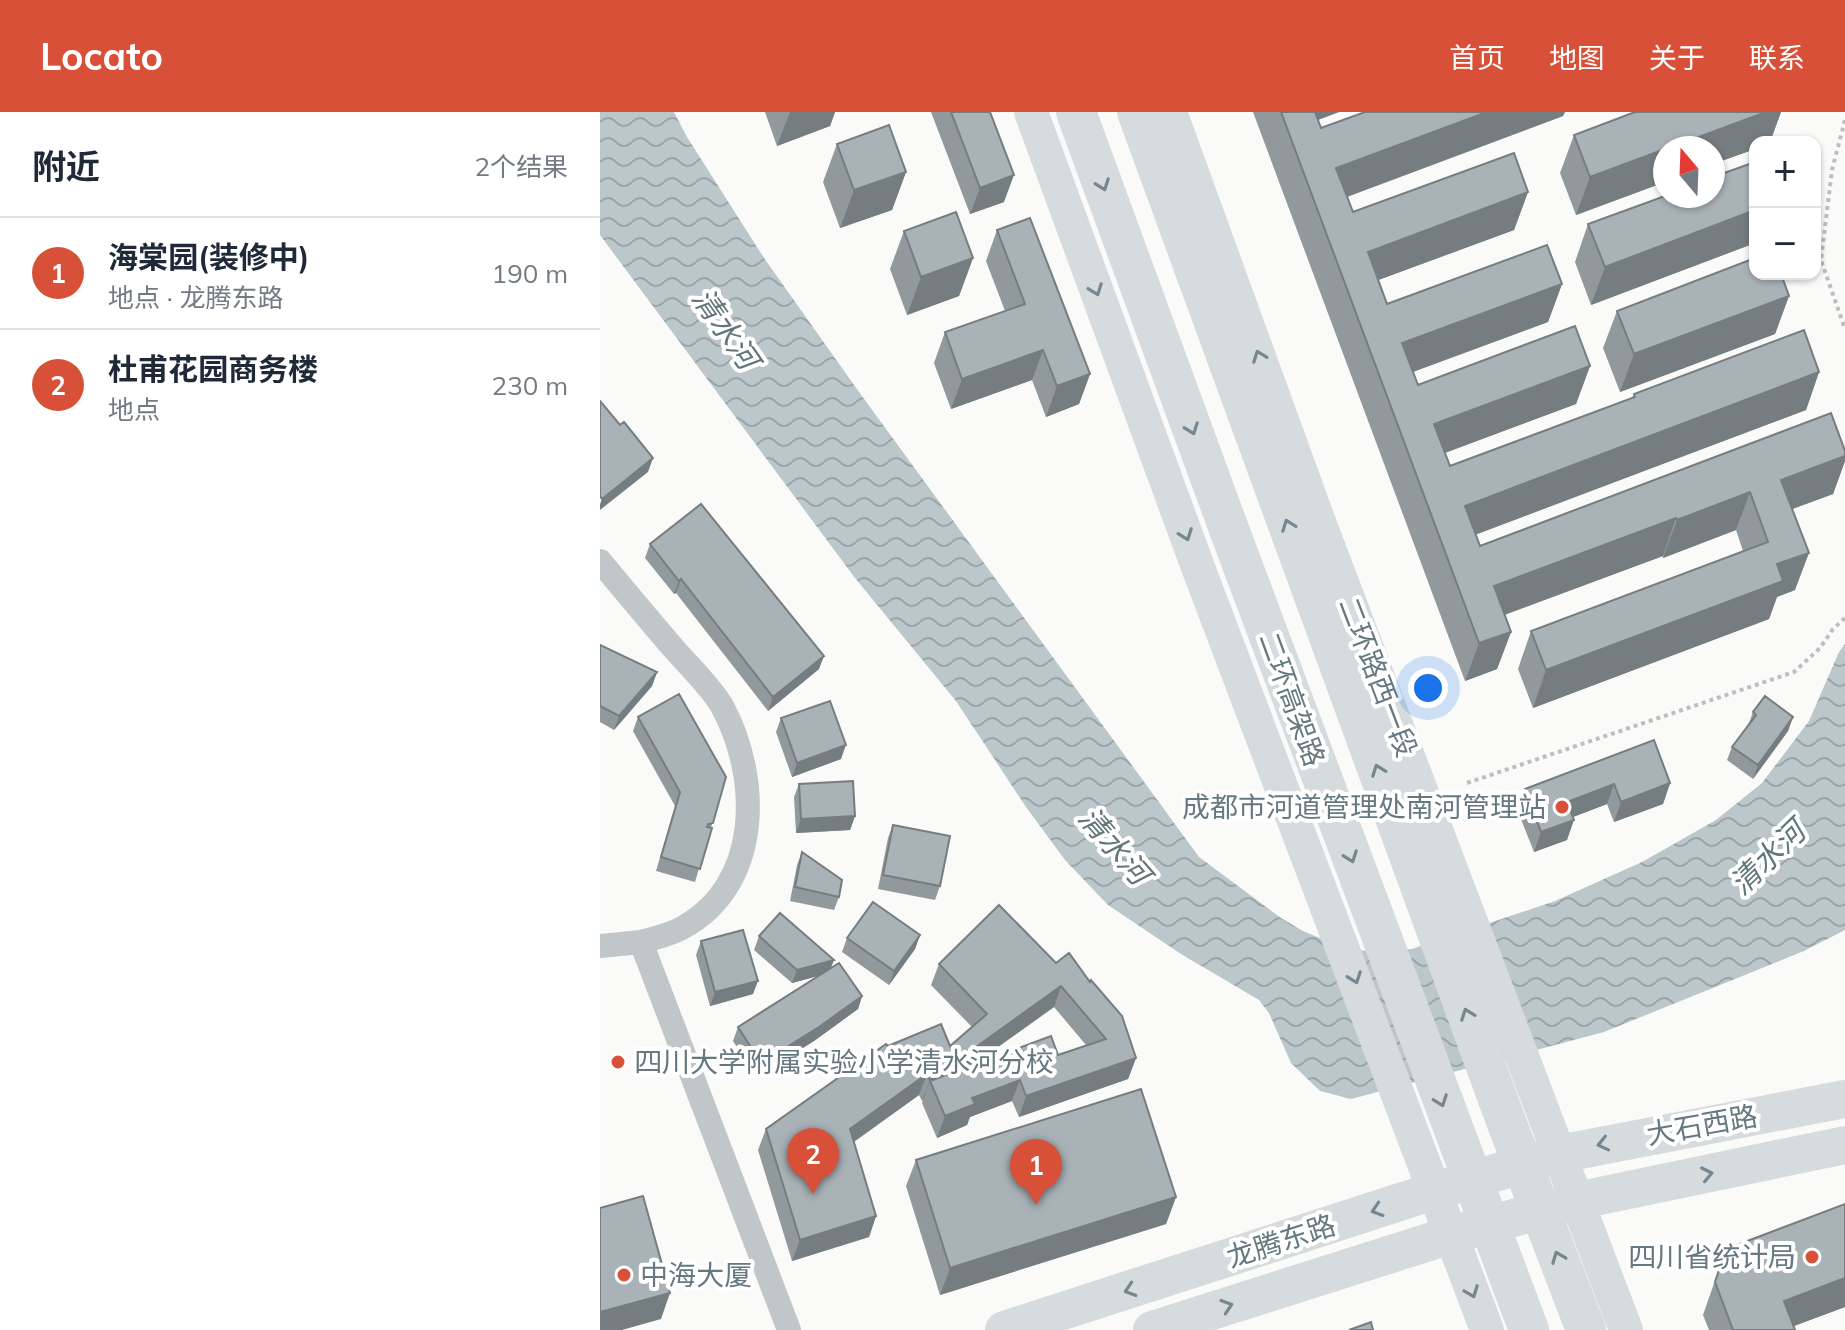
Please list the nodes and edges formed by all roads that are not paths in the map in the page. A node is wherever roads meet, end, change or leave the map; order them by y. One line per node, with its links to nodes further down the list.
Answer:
1 (1031, 112): 11 (main road, one-way to 11)
2 (1076, 112): 18 (highway, 二环高架路, one-way to 18)
3 (1137, 112): 19 (highway, 二环高架路, one-way to 3)
4 (1170, 112): 10 (main road, 二环路西一段, one-way to 4)
5 (600, 561): 6 (street)
6 (641, 942): 7 (street); 14 (street)
7 (600, 946)
8 (1845, 1099): 10 (main road, 大石西路, one-way to 10)
9 (1845, 1145): 12 (main road, 大石西路, one-way to 9)
10 (1559, 1154): 11 (main road, 龙腾东路); 12 (main road, 二环路西一段)
11 (1434, 1191): 13 (main road); 15 (main road, 龙腾东路, one-way to 15)
12 (1576, 1201): 13 (main road, 龙腾东路); 20 (main road, 二环路西一段)
13 (1451, 1235): 16 (main road, 龙腾东路, one-way to 13); 17 (main road, one-way to 17)
14 (789, 1330)
15 (1004, 1330)
16 (1152, 1330)
17 (1487, 1330)
18 (1529, 1330)
19 (1586, 1330)
20 (1626, 1330)

